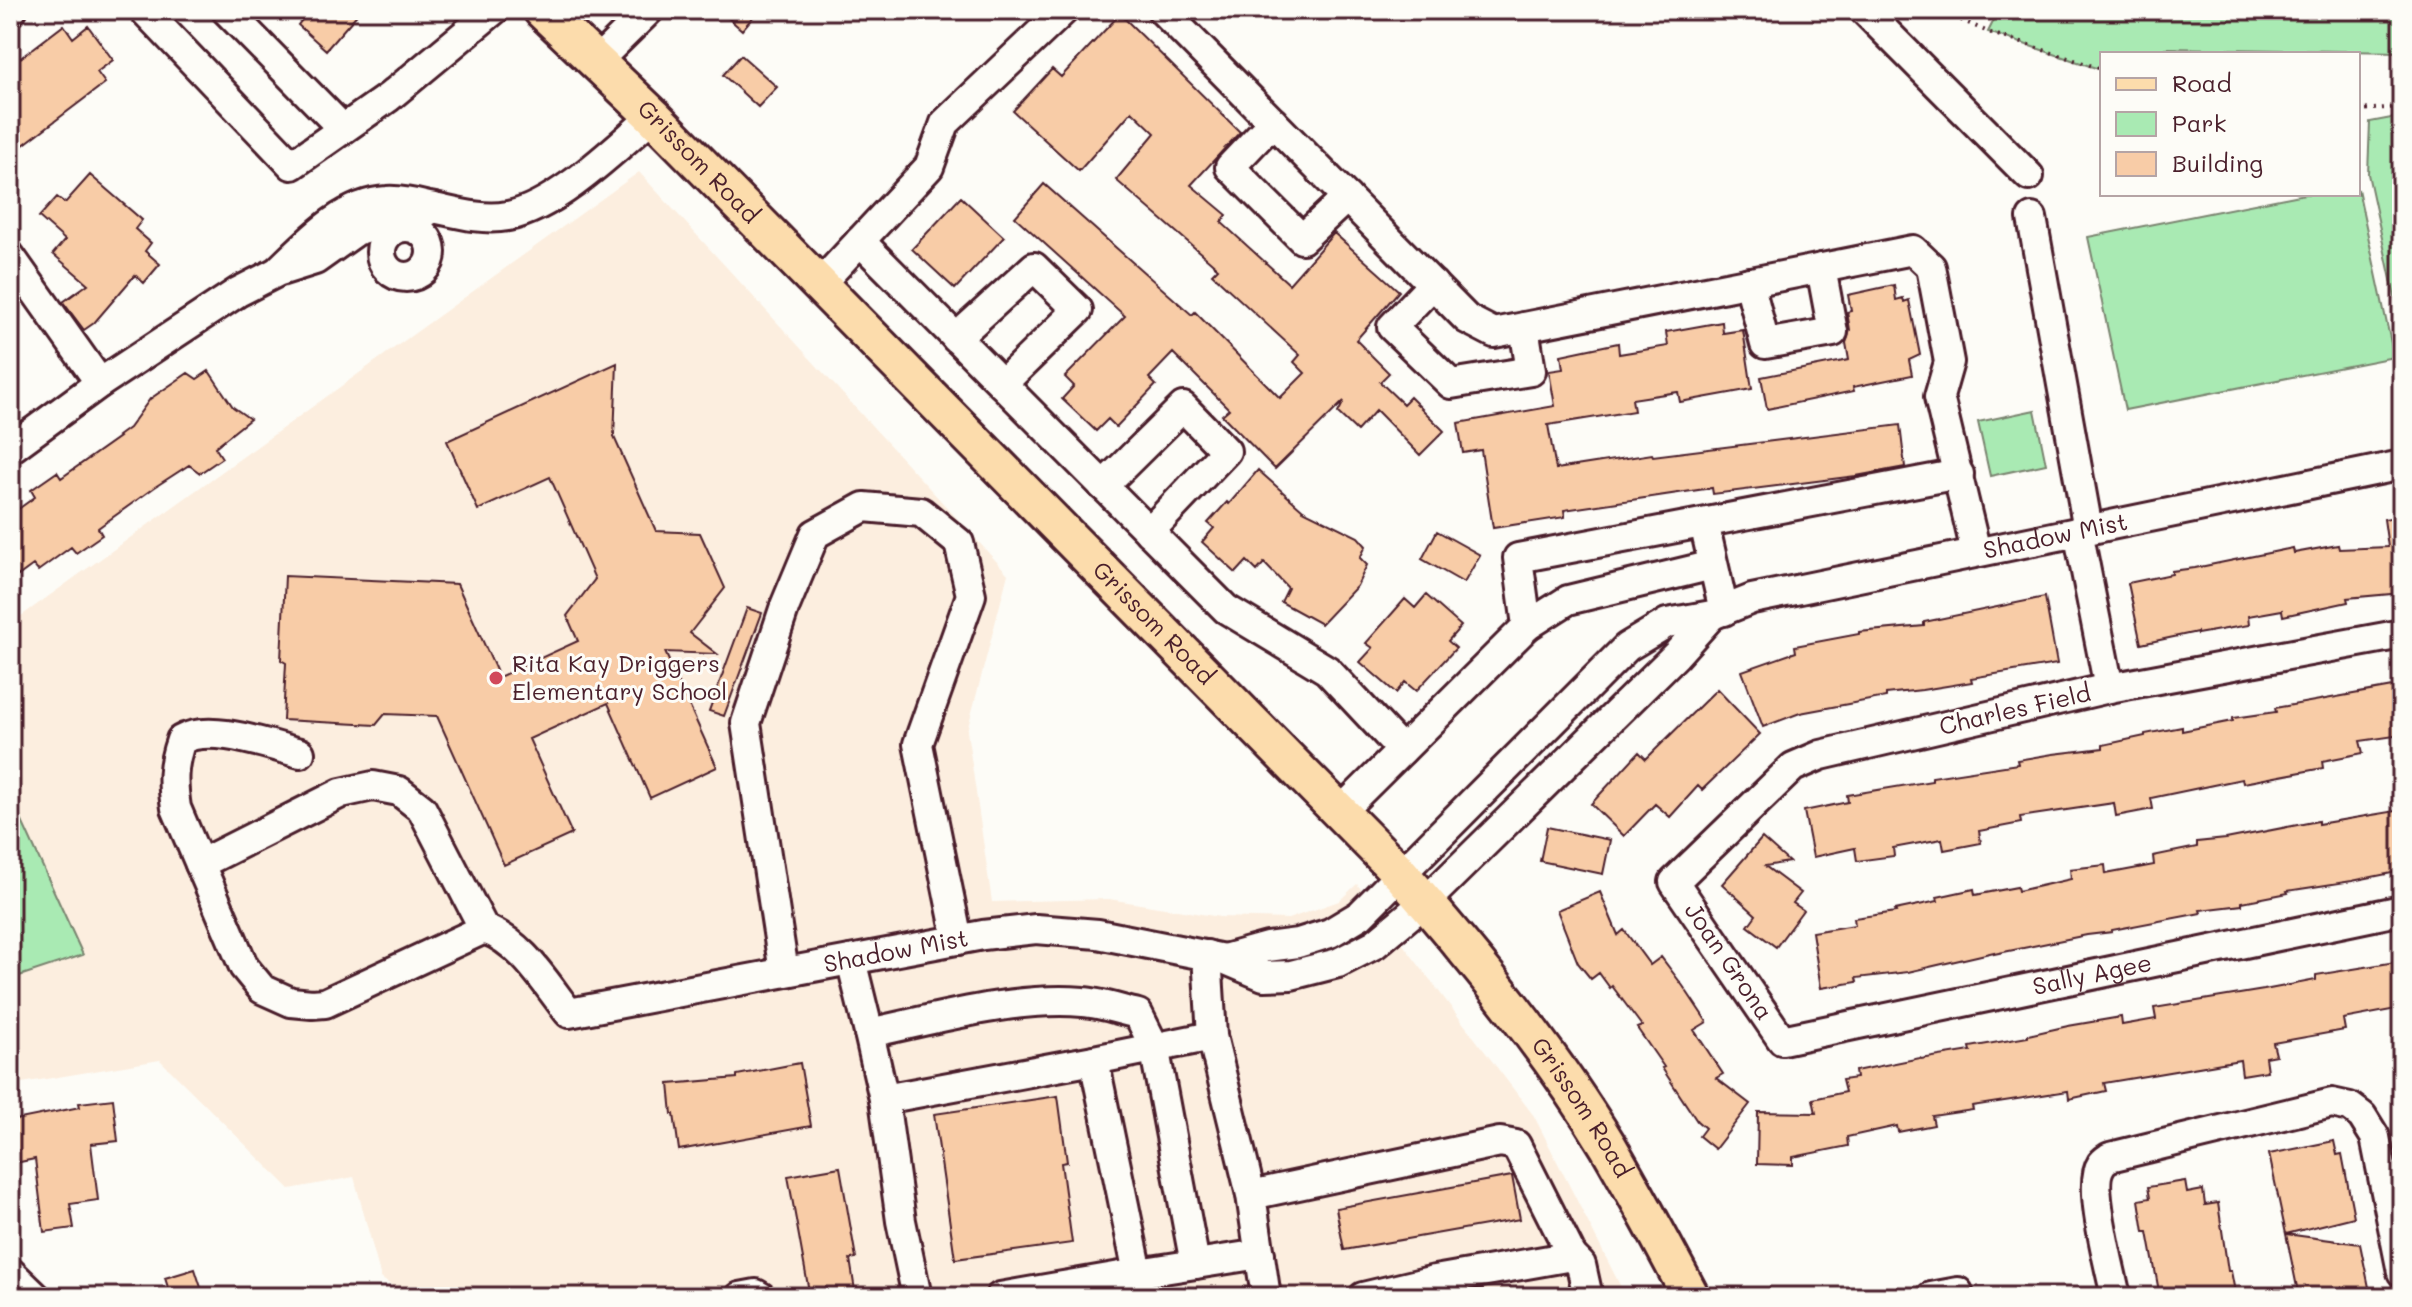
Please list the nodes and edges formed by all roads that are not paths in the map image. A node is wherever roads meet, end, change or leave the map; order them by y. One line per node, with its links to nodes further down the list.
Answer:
1 (144, 10): 12 (street)
2 (226, 10): 12 (street)
3 (494, 10): 12 (street)
4 (542, 10): 9 (main road, Grissom Road)
5 (649, 10): 9 (street)
6 (1064, 10): 16 (street)
7 (1162, 10): 11 (street)
8 (1864, 10): 13 (street)
9 (597, 61): 10 (main road, Grissom Road)
10 (653, 116): 21 (main road, Grissom Road); 24 (street)
11 (1273, 122): 14 (street); 14 (street)
12 (343, 129)
13 (2029, 176)
14 (1347, 197): 20 (street)
15 (2032, 218): 31 (street)
16 (860, 241): 21 (street); 23 (street)
17 (10, 256): 24 (street)
18 (1821, 268): 19 (street); 19 (street); 28 (street)
19 (1749, 282): 22 (street)
20 (1433, 284): 22 (street); 22 (street)
21 (819, 285): 41 (main road, Grissom Road)
22 (1524, 327)
23 (956, 338): 25 (street); 25 (street)
24 (100, 383): 26 (street)
25 (1002, 384): 29 (street)
26 (10, 449)
27 (2402, 465): 31 (street, Shadow Mist)
28 (1961, 480): 30 (street); 33 (street)
29 (1103, 486): 32 (street); 32 (street)
30 (1704, 523): 34 (street); 36 (street)
31 (2083, 530): 33 (street, Shadow Mist); 38 (street)
32 (1149, 532): 39 (street)
33 (1976, 552): 35 (street, Shadow Mist)
34 (1713, 565): 35 (street); 36 (street)
35 (1718, 613): 43 (street, Shadow Mist); 45 (street, Shadow Mist)
36 (1527, 626): 39 (street)
37 (2402, 634): 38 (street, Charles Field)
38 (2109, 688): 44 (street, Charles Field)
39 (1402, 750): 41 (street)
40 (300, 753): 42 (street)
41 (1340, 812): 43 (main road, Grissom Road)
42 (200, 864): 47 (street); 47 (street)
43 (1400, 873): 45 (main road, Grissom Road); 49 (street, Shadow Mist)
44 (1674, 882): 54 (street, Joan Grona)
45 (1425, 902): 49 (street, Shadow Mist); 74 (main road, Grissom Road)
46 (2402, 910): 54 (street, Sally Agee)
47 (484, 929): 51 (street, Shadow Mist)
48 (958, 940): 49 (street, Shadow Mist); 50 (street, Shadow Mist); 51 (street)
49 (1216, 957): 53 (street)
50 (851, 960): 51 (street, Shadow Mist); 52 (street)
51 (784, 972)
52 (869, 1033): 55 (street); 57 (street)
53 (1212, 1036): 55 (street); 58 (street)
54 (1782, 1040)
55 (1154, 1046): 56 (street); 62 (street)
56 (1094, 1060): 57 (street); 65 (street)
57 (884, 1099): 69 (street)
58 (1251, 1195): 60 (street); 61 (street)
59 (2395, 1200): 64 (street); 75 (street)
60 (1260, 1254): 62 (street); 71 (street)
61 (1572, 1256): 72 (street); 73 (street)
62 (1195, 1264): 65 (street)
63 (10, 1272): 66 (street)
64 (2402, 1272)
65 (1138, 1273): 70 (street)
66 (36, 1297)
67 (740, 1297): 68 (street)
68 (761, 1297)
69 (917, 1297)
70 (1000, 1297)
71 (1266, 1297)
72 (1363, 1297)
73 (1588, 1297)
74 (1691, 1297)
75 (2116, 1297)

